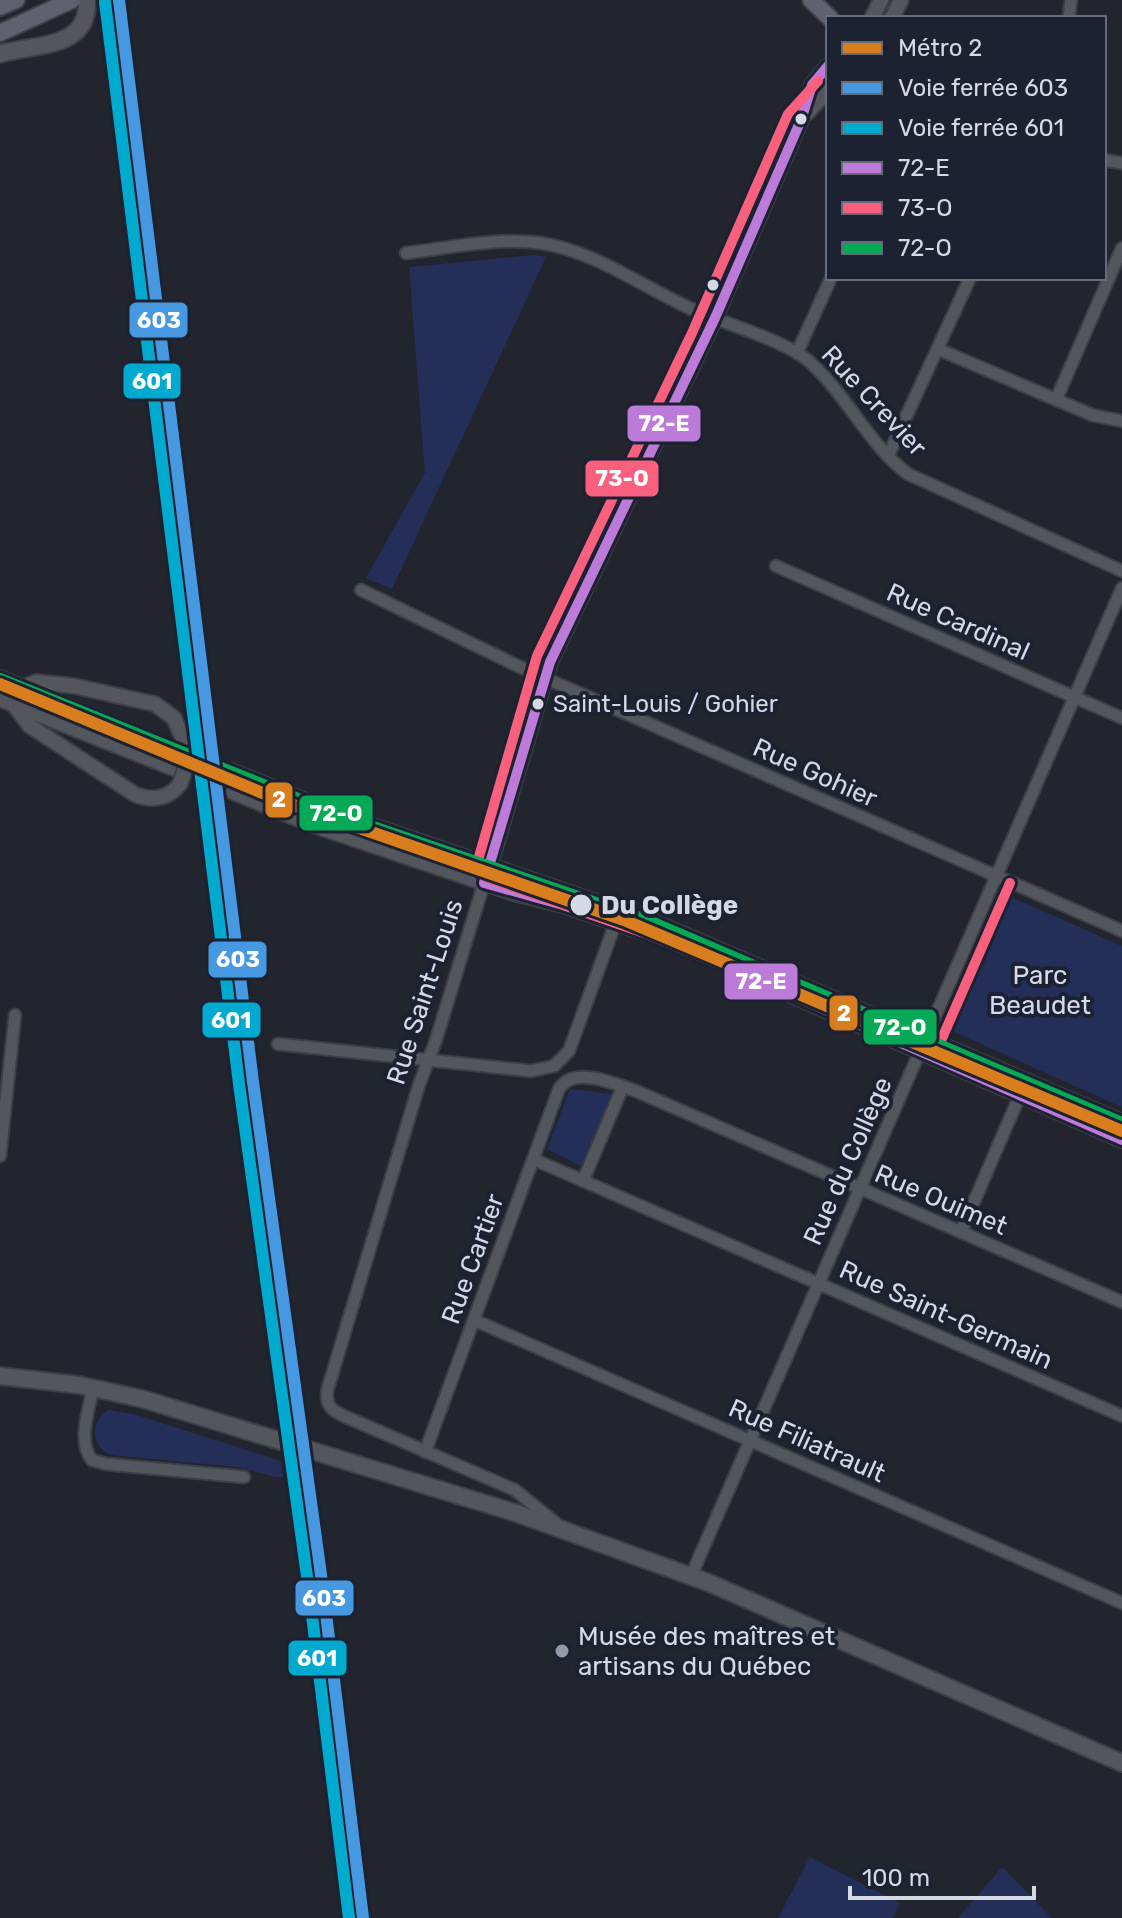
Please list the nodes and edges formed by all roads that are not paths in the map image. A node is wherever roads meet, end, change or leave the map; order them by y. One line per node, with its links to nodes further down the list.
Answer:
1 (16, 0): 5 (main road)
2 (72, 0): 7 (main road)
3 (811, 0): 6 (main road)
4 (88, 4): 8 (main road)
5 (0, 7)
6 (828, 16)
7 (0, 33)
8 (0, 54)
9 (826, 68): 11 (street, Rue Saint-Louis)
10 (826, 92): 11 (street, Rue Saint-Louis)
11 (801, 120): 16 (street, Rue Saint-Louis)
12 (1122, 248): 19 (street)
13 (406, 253): 16 (street, Rue Crevier)
14 (830, 280): 18 (street)
15 (969, 280): 17 (street)
16 (715, 318): 18 (street, Rue Crevier); 27 (street, Rue Saint-Louis)
17 (940, 350): 19 (street); 21 (street)
18 (797, 353): 21 (street, Rue Crevier)
19 (1056, 400): 20 (street)
20 (1122, 421)
21 (888, 456): 23 (street, Rue Crevier)
22 (776, 566): 29 (street, Rue Cardinal)
23 (1122, 571)
24 (1122, 588): 29 (street, Rue du Collège)
25 (361, 590): 27 (street, Rue Gohier)
26 (0, 678): 28 (street)
27 (544, 678): 36 (street, Rue Saint-Louis); 37 (street, Rue Gohier)
28 (22, 688): 32 (street); 34 (street, bridge)
29 (1075, 697): 31 (street, Rue Cardinal); 37 (street, Rue du Collège)
30 (7, 702): 34 (street); 34 (street)
31 (1122, 718)
32 (177, 751)
33 (231, 771): 36 (street)
34 (179, 777)
35 (233, 792): 38 (street)
36 (490, 864): 38 (street, Rue Saint-Louis); 39 (street)
37 (997, 877): 40 (street, Rue Gohier); 42 (street, Rue du Collège)
38 (484, 883): 39 (street); 45 (street, Rue Saint-Louis)
39 (618, 916): 42 (street); 44 (street); 45 (street)
40 (1122, 931)
41 (15, 1015): 51 (street)
42 (927, 1037): 44 (street, Rue du Collège); 49 (street)
43 (278, 1044): 45 (street)
44 (920, 1052): 48 (street); 54 (street, Rue du Collège)
45 (428, 1059): 63 (street, Rue Saint-Louis)
46 (564, 1081): 47 (street, Rue Ouimet); 52 (street, Rue Cartier)
47 (623, 1086): 53 (street); 54 (street, Rue Ouimet)
48 (1020, 1095): 50 (street); 55 (street)
49 (1122, 1122)
50 (1122, 1140)
51 (0, 1156)
52 (533, 1159): 53 (street, Rue Saint-Germain); 58 (street, Rue Cartier)
53 (583, 1181): 56 (street, Rue Saint-Germain)
54 (860, 1189): 55 (street, Rue Ouimet); 56 (street, Rue du Collège)
55 (961, 1232): 57 (street, Rue Ouimet)
56 (818, 1283): 61 (street, Rue Saint-Germain); 62 (street, Rue du Collège)
57 (1122, 1302)
58 (474, 1320): 62 (street, Rue Filiatrault); 63 (street, Rue Cartier)
59 (0, 1376): 60 (main road)
60 (93, 1388): 64 (street); 65 (main road)
61 (1122, 1416)
62 (748, 1439): 66 (street, Rue du Collège); 67 (street, Rue Filiatrault)
63 (425, 1452): 65 (street)
64 (244, 1477)
65 (565, 1530): 66 (main road)
66 (691, 1576): 68 (main road)
67 (1122, 1603)
68 (1122, 1763)

